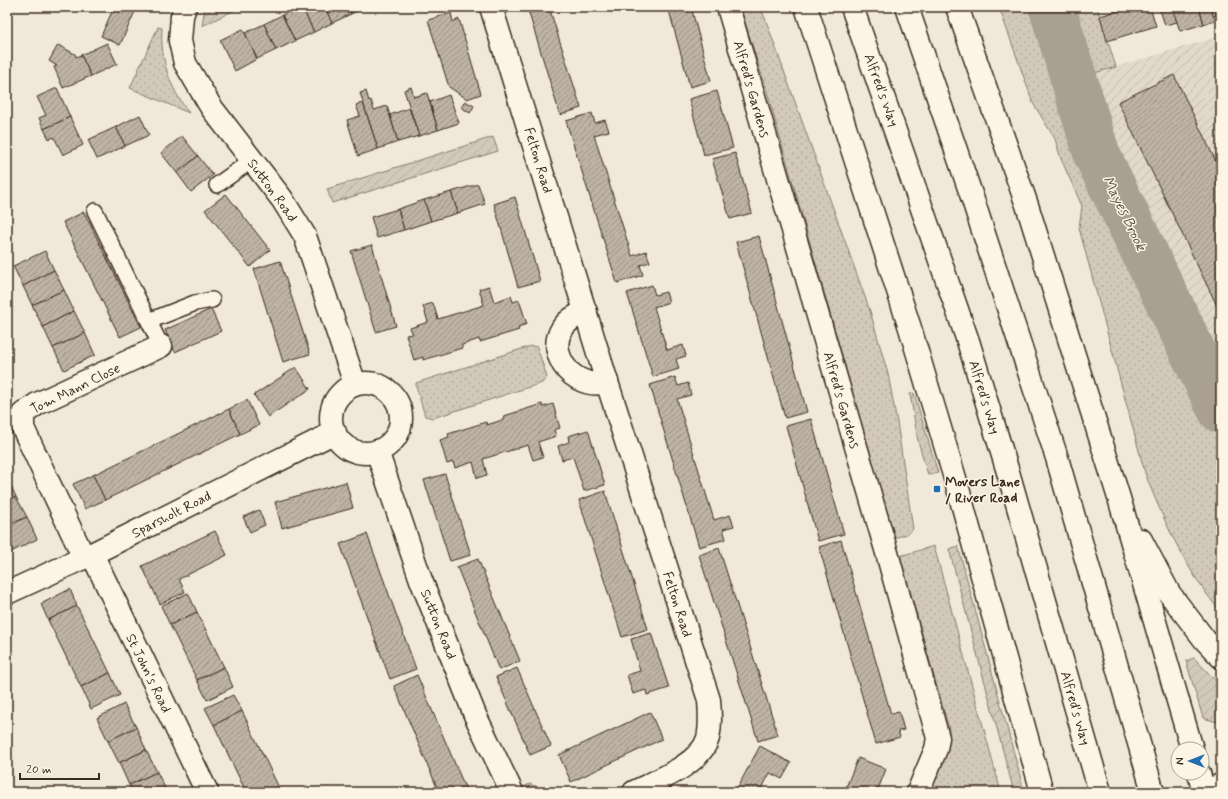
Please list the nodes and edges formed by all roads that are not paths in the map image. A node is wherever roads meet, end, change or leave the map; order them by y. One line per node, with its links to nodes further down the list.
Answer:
1 (185, 7): 8 (main road, Sutton Road)
2 (491, 7): 12 (main road, Felton Road)
3 (728, 7): 29 (main road, Alfred's Gardens)
4 (806, 7): 30 (main road)
5 (852, 7): 31 (main road, Alfred's Way)
6 (906, 7): 32 (main road)
7 (957, 7): 19 (main road)
8 (252, 160): 9 (lane); 16 (main road, Sutton Road)
9 (217, 185)
10 (96, 211): 13 (lane)
11 (212, 300): 13 (lane)
12 (586, 312): 15 (main road, Felton Road); 15 (main road)
13 (149, 321): 14 (lane)
14 (161, 346): 20 (main road, Tom Mann Close)
15 (607, 382): 28 (main road, Felton Road)
16 (355, 384): 17 (main road); 18 (main road)
17 (335, 432): 18 (main road); 20 (main road, Sparsholt Road)
18 (377, 451): 27 (main road, Sutton Road)
19 (1119, 498): 22 (main road); 23 (main road)
20 (88, 556): 21 (main road, Sparsholt Road); 26 (main road, St John's Road)
21 (7, 594)
22 (1221, 657)
23 (1190, 741)
24 (1201, 781): 33 (main road)
25 (1221, 785): 33 (main road)
26 (207, 792)
27 (512, 792)
28 (634, 792)
29 (918, 792)
30 (1042, 792)
31 (1100, 792)
32 (1152, 792)
33 (1204, 792)

